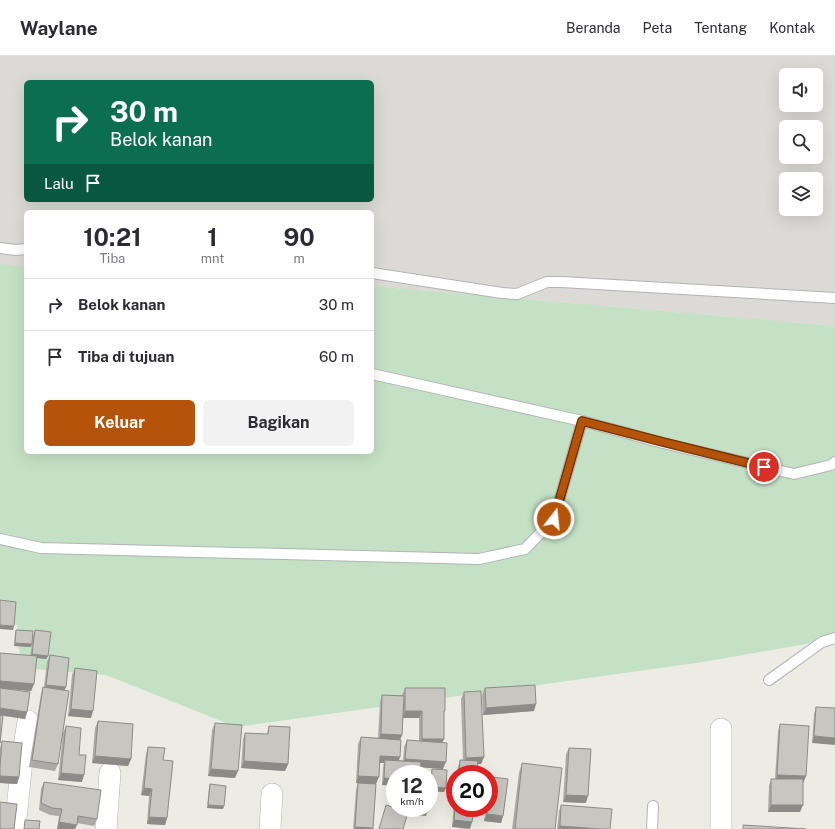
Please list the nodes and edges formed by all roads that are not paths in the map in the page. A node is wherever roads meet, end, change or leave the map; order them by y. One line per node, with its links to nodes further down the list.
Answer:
1 (0, 248): 2 (lane)
2 (24, 249)
3 (374, 273): 4 (lane)
4 (835, 298)
5 (374, 374): 6 (lane)
6 (582, 421): 7 (lane); 8 (lane)
7 (835, 462)
8 (0, 539)
9 (835, 638): 10 (lane)
10 (769, 680)
11 (28, 721): 16 (street)
12 (721, 729): 20 (street)
13 (110, 773): 17 (street)
14 (272, 794): 18 (street)
15 (653, 806): 19 (lane)
16 (15, 829)
17 (106, 829)
18 (270, 829)
19 (652, 829)
20 (721, 829)

